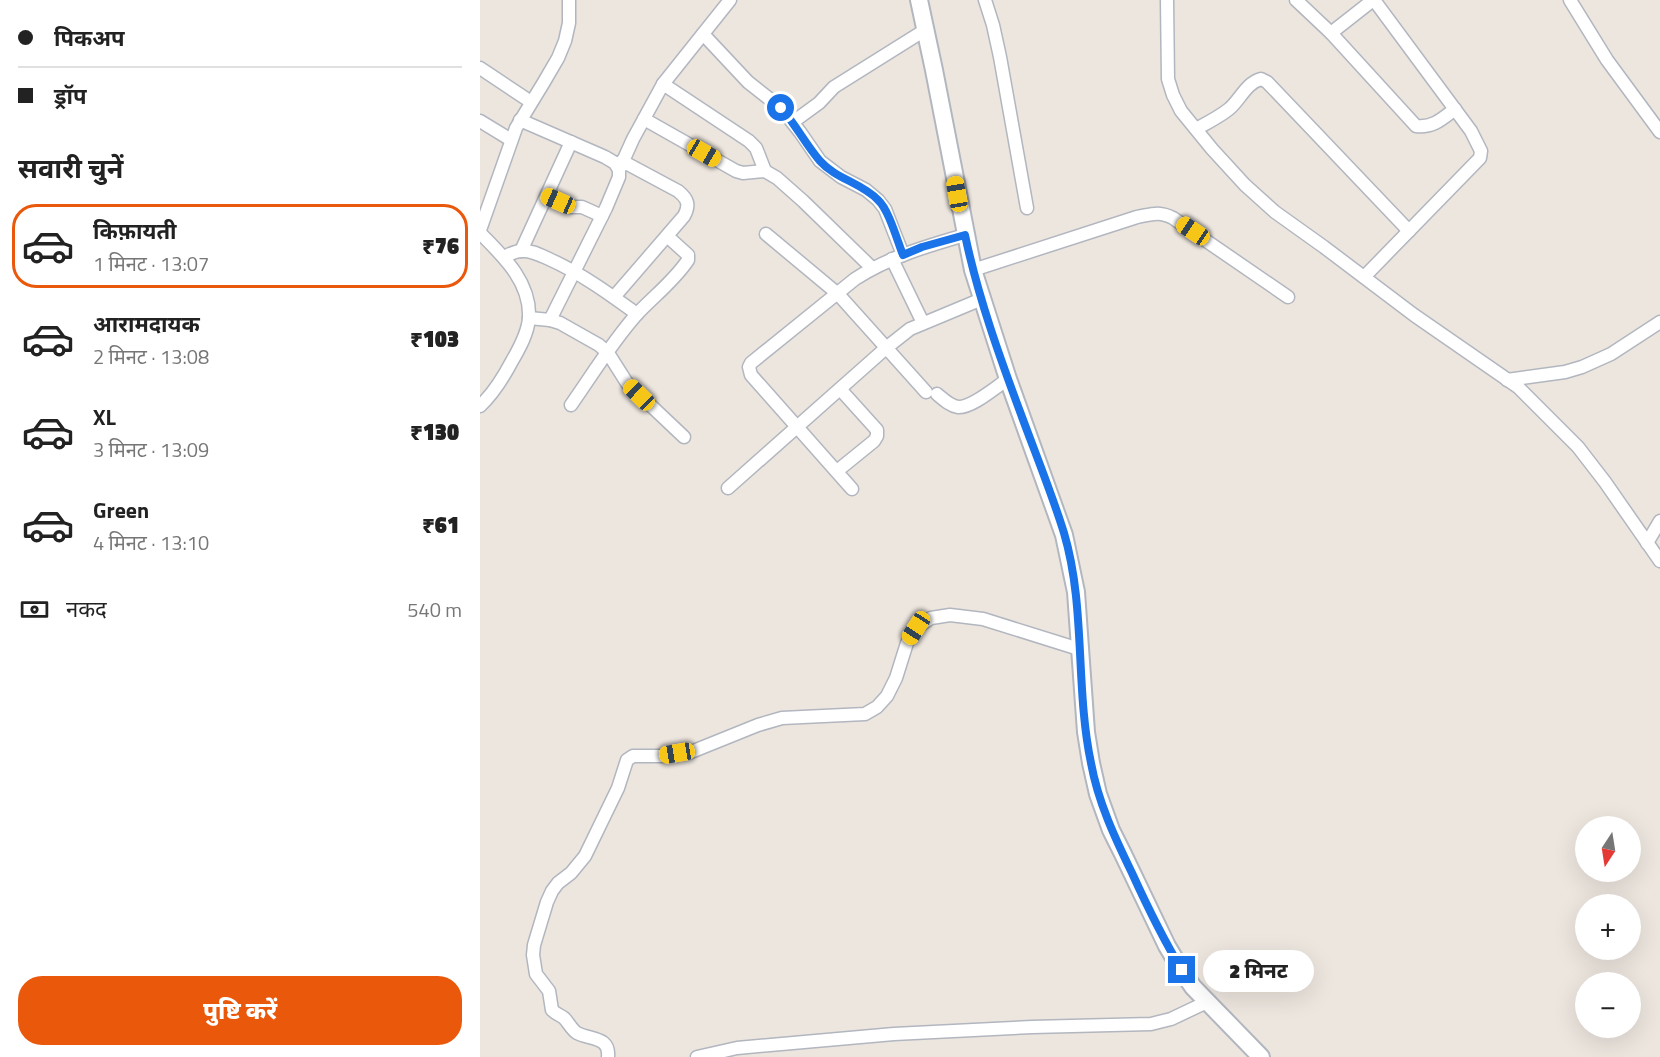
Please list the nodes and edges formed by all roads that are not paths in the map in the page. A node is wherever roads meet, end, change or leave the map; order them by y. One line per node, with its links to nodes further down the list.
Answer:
1 (569, 0): 14 (street)
2 (730, 0): 11 (street)
3 (919, 0): 9 (street)
4 (985, 0): 27 (street)
5 (1167, 0): 20 (street)
6 (1296, 0): 10 (street)
7 (1374, 0): 10 (street); 15 (street)
8 (1570, 0): 21 (street)
9 (925, 30): 19 (street); 32 (street)
10 (1331, 33): 15 (street)
11 (703, 34): 13 (street); 19 (street)
12 (480, 68): 14 (street)
13 (663, 84): 16 (street); 25 (street)
14 (531, 102): 17 (street)
15 (1455, 109): 30 (street)
16 (644, 119): 24 (street); 25 (street)
17 (520, 120): 22 (street); 23 (street)
18 (480, 122): 22 (street)
19 (792, 122): 36 (street)
20 (1196, 129): 30 (street); 40 (street)
21 (1660, 132)
22 (511, 140): 29 (street)
23 (572, 142): 24 (street); 26 (street)
24 (621, 166): 28 (street); 33 (street)
25 (765, 171): 37 (street)
26 (547, 196): 28 (street); 34 (street)
27 (1027, 208)
28 (602, 216): 39 (street)
29 (480, 231): 35 (street)
30 (1409, 231): 40 (street)
31 (766, 234): 41 (street)
32 (965, 235): 36 (street); 38 (street)
33 (667, 236): 42 (street); 45 (street)
34 (521, 251): 35 (street); 39 (street)
35 (504, 256): 46 (street)
36 (897, 257): 37 (street); 49 (street)
37 (872, 268): 41 (street)
38 (973, 270): 43 (street); 44 (street)
39 (575, 271): 42 (street); 47 (street)
40 (1364, 277): 53 (street)
41 (838, 294): 50 (street); 57 (street)
42 (614, 297): 45 (street)
43 (1288, 297)
44 (982, 299): 49 (street); 52 (street)
45 (637, 314): 51 (street)
46 (529, 318): 47 (street); 56 (street)
47 (550, 320): 51 (street)
48 (1660, 322): 53 (street)
49 (923, 323): 50 (street)
50 (886, 348): 52 (street); 54 (street)
51 (608, 353): 55 (street); 58 (street)
52 (1008, 379): 65 (street)
53 (1507, 380): 63 (street)
54 (840, 389): 57 (street); 59 (street)
55 (571, 405)
56 (480, 406)
57 (797, 427): 59 (street); 60 (street)
58 (684, 438)
59 (837, 471): 61 (street)
60 (728, 488)
61 (852, 489)
62 (1660, 521): 63 (street)
63 (1647, 543): 64 (street)
64 (1660, 561)
65 (1079, 649): 66 (street); 67 (street)
66 (1207, 1002): 68 (street); 69 (street)
67 (608, 1057)
68 (697, 1057)
69 (1262, 1057)

